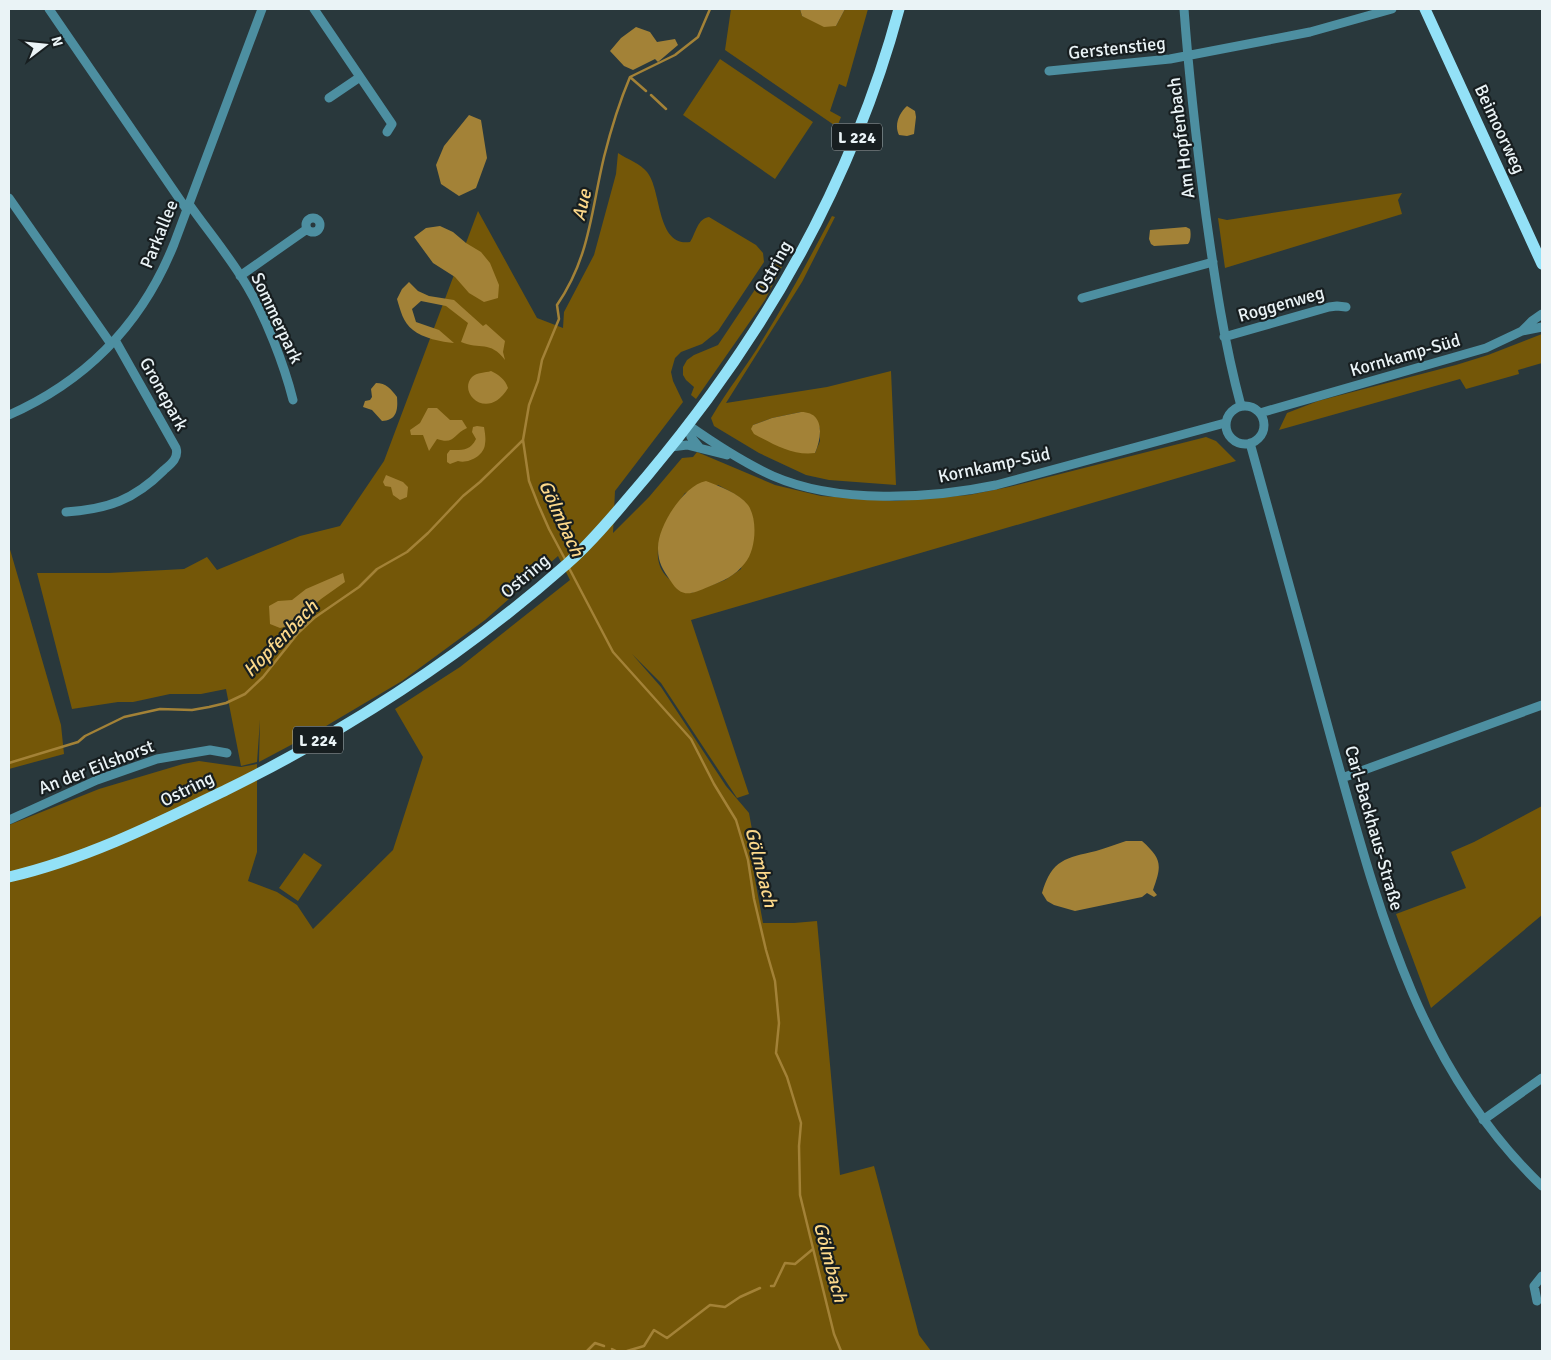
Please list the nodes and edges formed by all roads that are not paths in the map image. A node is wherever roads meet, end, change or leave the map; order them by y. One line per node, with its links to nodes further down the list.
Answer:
1 (48, 9): 14 (street, Sommerpark)
2 (262, 9): 14 (street, Parkallee)
3 (314, 9): 10 (street)
4 (899, 9): 30 (main road, Ostring / L 224)
5 (1184, 9): 8 (street, Am Hopfenbach)
6 (1392, 9): 8 (street, Gerstenstieg)
7 (1425, 9): 17 (main road, Beimoorweg)
8 (1188, 56): 9 (street, Gerstenstieg); 16 (street, Am Hopfenbach)
9 (1049, 71)
10 (360, 77): 11 (street); 12 (street)
11 (329, 98)
12 (386, 132)
13 (9, 198): 25 (street)
14 (188, 207): 18 (street, Sommerpark); 25 (street, Parkallee)
15 (308, 229): 18 (street)
16 (1213, 262): 19 (street); 24 (street, Am Hopfenbach)
17 (1542, 264)
18 (240, 276): 26 (street, Sommerpark)
19 (1082, 298)
20 (1346, 307): 24 (street, Roggenweg)
21 (1542, 314): 23 (street, Kornkamp-Süd)
22 (1542, 327): 23 (street, Kornkamp-Süd)
23 (1522, 331): 29 (street, Kornkamp-Süd)
24 (1224, 337): 27 (street, Am Hopfenbach)
25 (113, 342): 28 (street, Parkallee); 36 (street, Gronepark)
26 (293, 400)
27 (1241, 406): 29 (street); 31 (street)
28 (9, 415)
29 (1262, 417): 32 (street)
30 (688, 425): 33 (main road, Ostring / L 224); 34 (street); 35 (street, Kornkamp-Süd)
31 (1226, 428): 32 (street); 35 (street, Kornkamp-Süd)
32 (1250, 443): 39 (street, Carl-Backhaus-Straße)
33 (672, 447): 34 (street, Kornkamp-Süd); 41 (main road, Ostring / L 224)
34 (699, 447): 35 (street, Kornkamp-Süd)
35 (735, 457)
36 (66, 512)
37 (1542, 705): 39 (street)
38 (227, 753): 40 (street, An der Eilshorst)
39 (1342, 778): 43 (street, Carl-Backhaus-Straße)
40 (9, 820)
41 (9, 877)
42 (1542, 1078): 43 (street)
43 (1483, 1120): 44 (street, Carl-Backhaus-Straße)
44 (1542, 1186)
45 (1542, 1276): 46 (street)
46 (1537, 1301)

